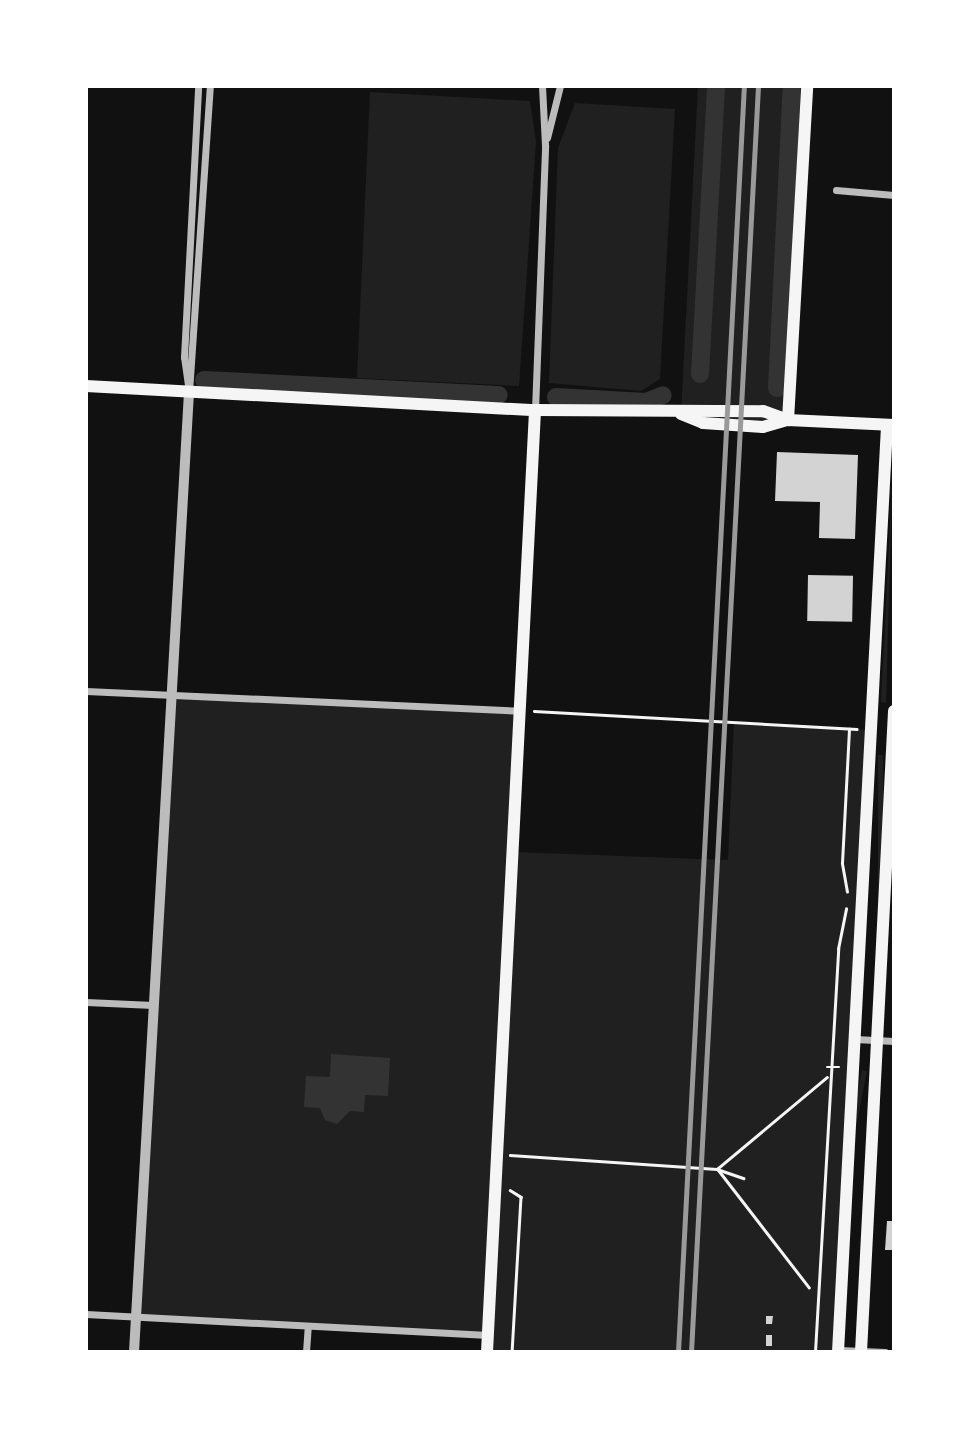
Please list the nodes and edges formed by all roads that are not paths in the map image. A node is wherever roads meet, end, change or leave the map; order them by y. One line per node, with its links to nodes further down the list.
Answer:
1 (198, 86): 10 (street)
2 (209, 86): 10 (street)
3 (807, 86): 13 (main road)
4 (542, 88): 5 (street); 6 (street)
5 (560, 89): 6 (street)
6 (545, 145): 11 (street)
7 (836, 190): 8 (street)
8 (894, 195)
9 (86, 386): 10 (main road)
10 (189, 392): 11 (main road); 16 (street)
11 (535, 410): 12 (main road); 17 (main road)
12 (681, 414): 13 (main road); 13 (main road)
13 (788, 420): 14 (main road)
14 (891, 425): 19 (main road)
15 (86, 691): 16 (street)
16 (169, 695): 17 (street); 22 (street)
17 (520, 711): 29 (main road)
18 (894, 711): 20 (main road)
19 (871, 730): 20 (street); 23 (main road)
20 (894, 732): 24 (main road)
21 (86, 1002): 22 (street)
22 (153, 1005): 27 (street)
23 (855, 1039): 24 (street); 30 (main road)
24 (877, 1041): 25 (street); 34 (main road)
25 (894, 1041)
26 (86, 1314): 27 (street)
27 (136, 1317): 28 (street); 31 (street)
28 (308, 1326): 29 (street); 32 (street)
29 (488, 1335): 33 (main road)
30 (839, 1351): 34 (street)
31 (134, 1352)
32 (306, 1352)
33 (487, 1352)
34 (861, 1352): 35 (street)
35 (885, 1352)

